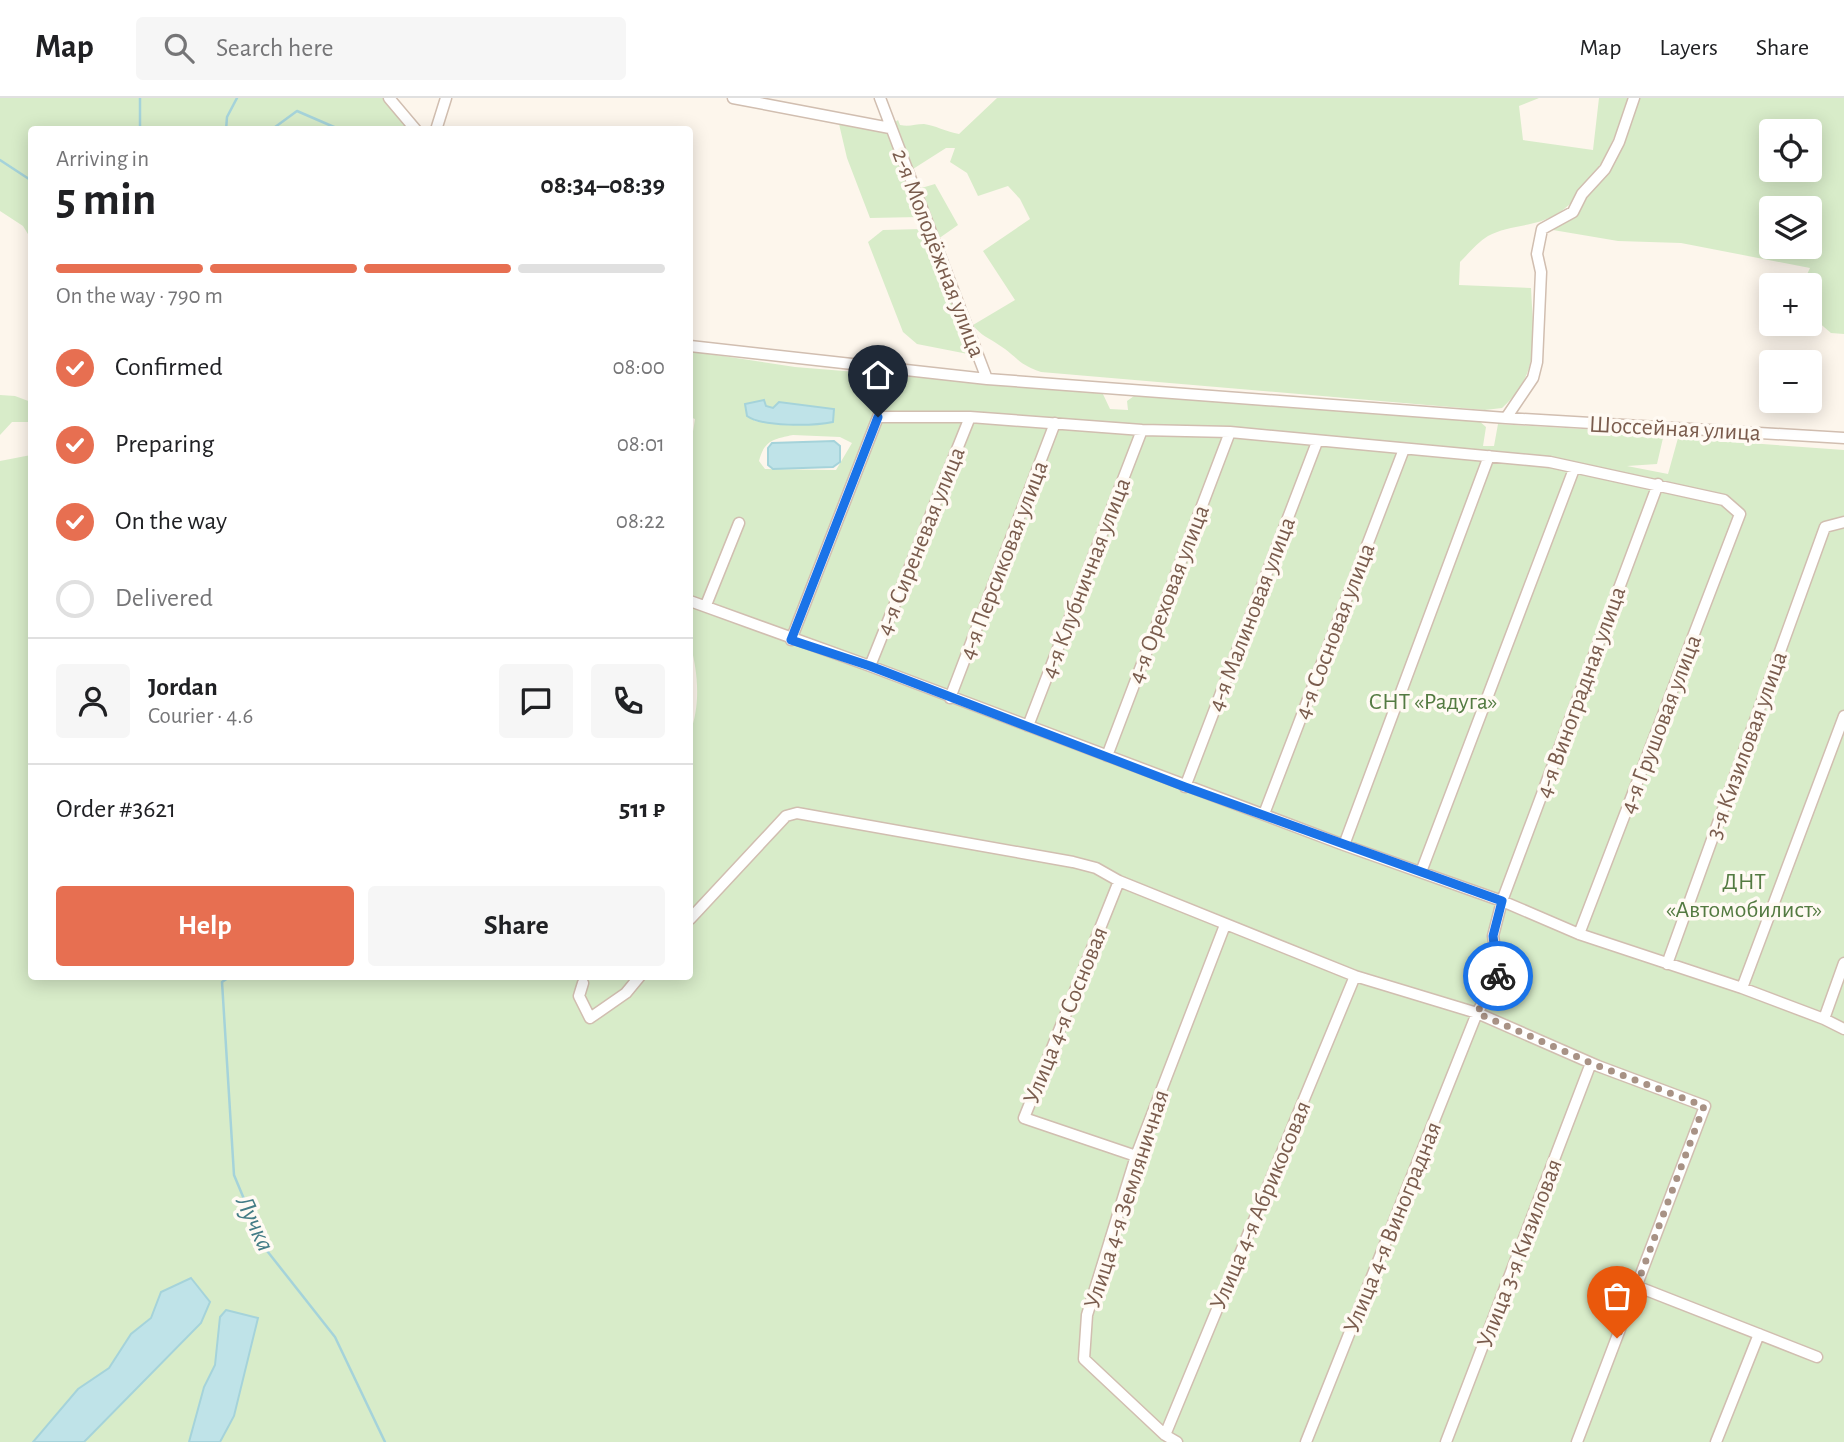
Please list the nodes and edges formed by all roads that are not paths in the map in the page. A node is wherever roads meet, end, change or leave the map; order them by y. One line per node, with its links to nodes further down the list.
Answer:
1 (388, 98): 6 (street)
2 (446, 98): 7 (street)
3 (733, 98): 8 (street)
4 (880, 98): 8 (street, 2-я Молодёжная улица)
5 (1634, 98): 12 (street)
6 (412, 126)
7 (437, 126)
8 (890, 128): 10 (street, 2-я Молодёжная улица)
9 (693, 346): 10 (street)
10 (987, 379): 12 (street, Шоссейная улица)
11 (970, 417): 13 (street); 26 (street); 27 (street, 4-я Сиреневая улица)
12 (1506, 418): 16 (street, Шоссейная улица)
13 (1055, 423): 14 (street); 28 (street, 4-я Персиковая улица)
14 (1142, 430): 15 (street); 30 (street, 4-я Клубничная улица)
15 (1230, 432): 17 (street); 31 (street, 4-я Ореховая улица)
16 (1844, 438)
17 (1317, 442): 18 (street); 32 (street, 4-я Малиновая улица)
18 (1404, 449): 19 (street); 33 (street, 4-я Сосновая улица)
19 (1489, 456): 20 (street); 34 (street)
20 (1574, 469): 21 (street); 35 (street)
21 (1658, 484): 37 (street, 4-я Виноградная улица); 40 (street, 4-я Грушовая улица)
22 (1844, 522): 42 (street, 3-я Кизиловая улица)
23 (739, 523): 25 (street)
24 (693, 602): 25 (street)
25 (706, 605): 26 (street)
26 (791, 640): 27 (street)
27 (870, 666): 28 (street)
28 (950, 698): 30 (street)
29 (1844, 716): 46 (street)
30 (1028, 726): 31 (street)
31 (1107, 756): 32 (street)
32 (1185, 787): 33 (street)
33 (1264, 814): 34 (street)
34 (1344, 845): 35 (street)
35 (1421, 872): 37 (street)
36 (1119, 881): 38 (street); 39 (street); 51 (street, Улица 4-я Сосновая)
37 (1502, 901): 40 (street); 47 (street, 4-я Виноградная улица)
38 (693, 916)
39 (1225, 925): 43 (street); 51 (street, Улица 4-я Земляничная)
40 (1579, 934): 42 (street)
41 (1844, 963): 48 (street)
42 (1667, 964): 46 (street)
43 (1355, 976): 47 (street); 55 (street, Улица 4-я Абрикосовая)
44 (637, 980): 45 (street)
45 (583, 983)
46 (1742, 988): 48 (street)
47 (1477, 1013): 50 (street); 57 (street, Улица 4-я Виноградная)
48 (1824, 1018): 49 (street)
49 (1844, 1030)
50 (1591, 1063): 52 (street); 58 (street, Улица 3-я Кизиловая)
51 (1136, 1156): 55 (street, Улица 4-я Земляничная)
52 (1636, 1286): 53 (street); 59 (street)
53 (1759, 1334): 54 (street); 60 (street)
54 (1817, 1357)
55 (1165, 1435): 56 (street, Улица 4-я Земляничная)
56 (1177, 1442)
57 (1306, 1442)
58 (1446, 1442)
59 (1577, 1442)
60 (1716, 1442)

